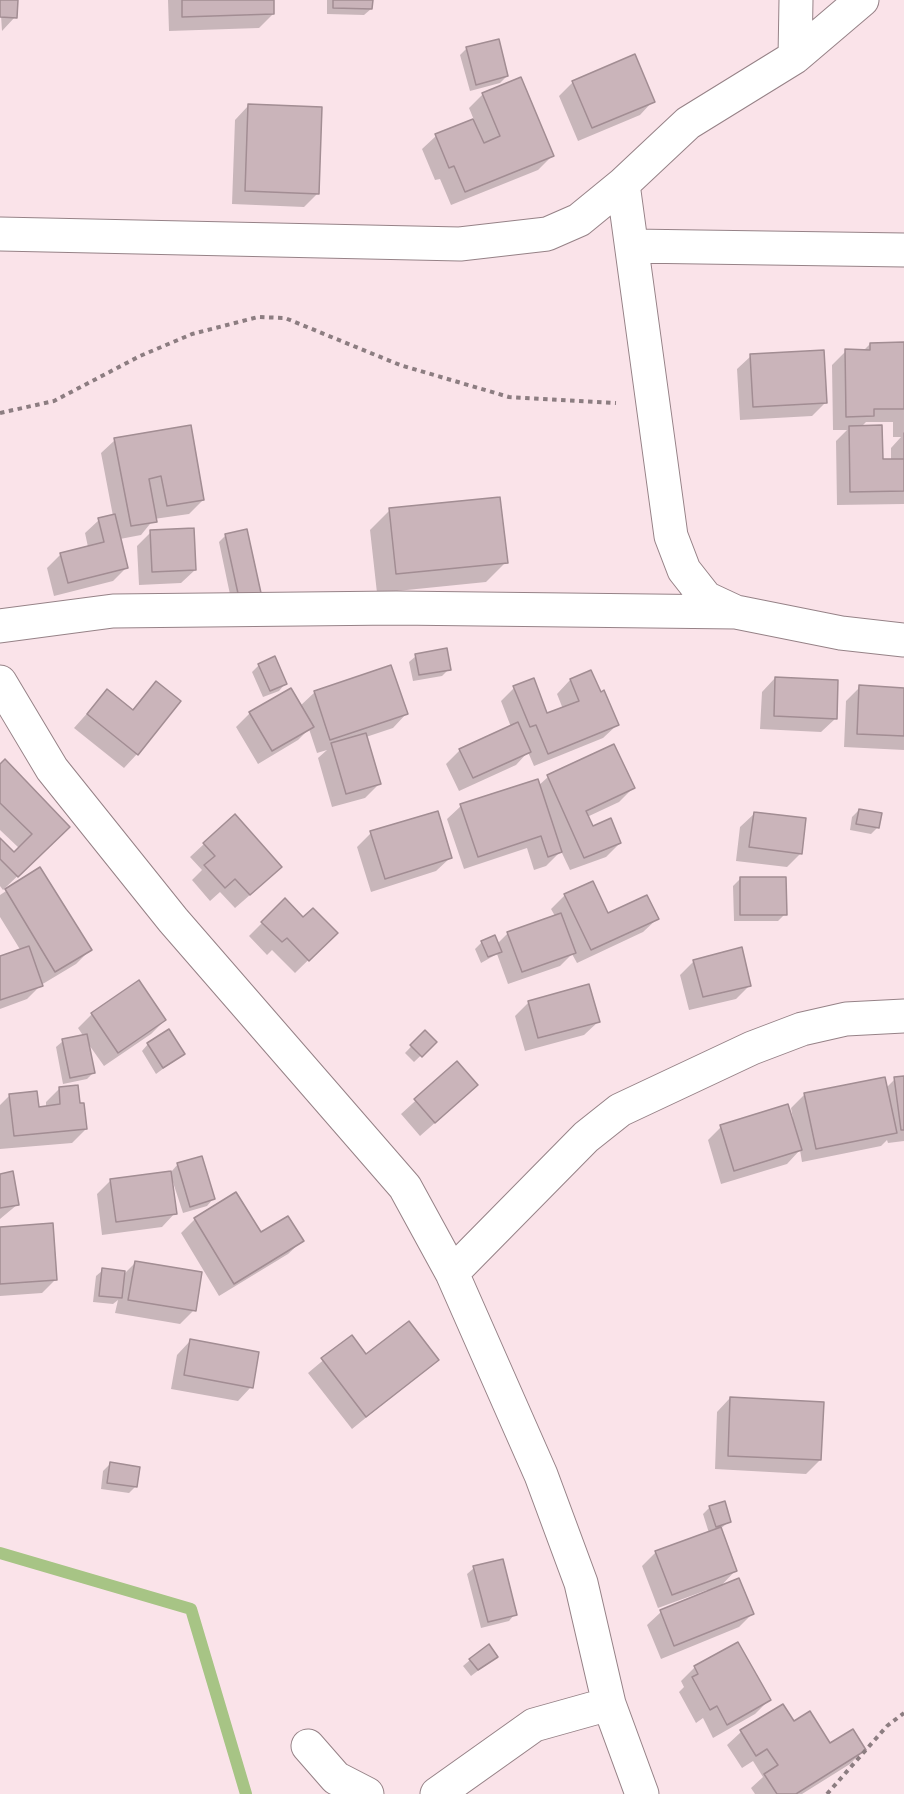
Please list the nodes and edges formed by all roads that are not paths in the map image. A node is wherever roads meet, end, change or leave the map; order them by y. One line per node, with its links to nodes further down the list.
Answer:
1 (796, 0): 3 (street)
2 (862, 0): 3 (street)
3 (795, 57): 4 (street)
4 (623, 184): 5 (street); 6 (street)
5 (0, 234)
6 (632, 246): 7 (street); 8 (street)
7 (904, 250)
8 (736, 612): 9 (street); 10 (street)
9 (0, 626)
10 (904, 640)
11 (0, 682): 13 (street)
12 (904, 1017): 13 (street)
13 (452, 1273): 14 (street)
14 (609, 1704): 17 (street); 18 (street)
15 (308, 1746): 16 (street)
16 (367, 1794)
17 (437, 1794)
18 (642, 1794)

